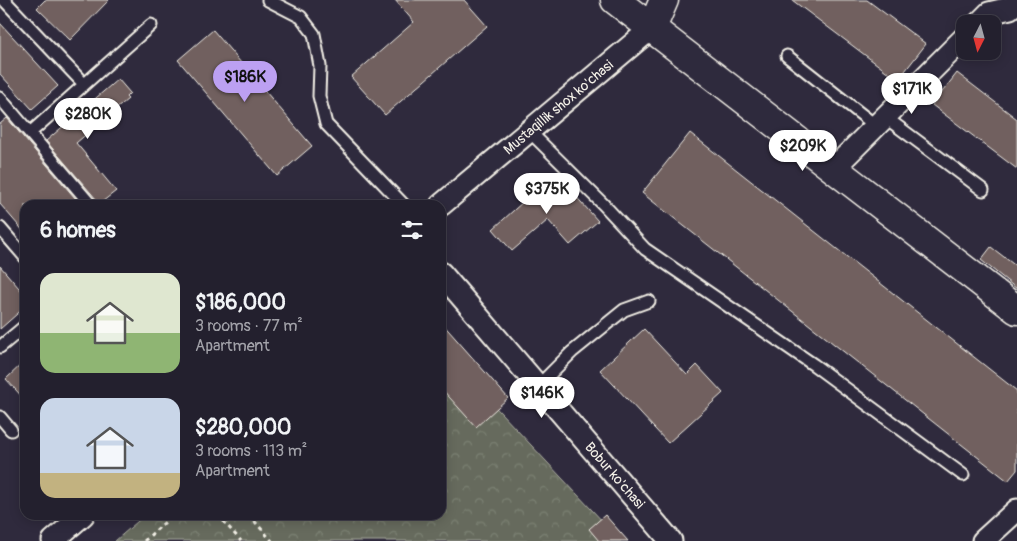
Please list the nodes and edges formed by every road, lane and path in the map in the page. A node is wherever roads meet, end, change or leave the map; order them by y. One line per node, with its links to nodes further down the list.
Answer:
1 (4, 0): 11 (lane)
2 (268, 0): 19 (lane)
3 (615, 0): 8 (street)
4 (664, 0): 8 (street, Mustaqillik shox ko'chasi)
5 (1017, 2): 6 (street)
6 (987, 15)
7 (150, 25): 11 (lane)
8 (652, 28): 14 (street, Mustaqillik shox ko'chasi); 16 (street)
9 (956, 46): 13 (street)
10 (787, 56): 13 (lane)
11 (84, 84): 15 (lane)
12 (0, 98): 15 (lane)
13 (880, 122): 16 (street); 17 (lane)
14 (529, 131): 20 (street, Mustaqillik shox ko'chasi); 31 (lane)
15 (30, 133): 18 (lane)
16 (834, 168): 25 (street)
17 (983, 190)
18 (87, 200)
19 (399, 200)
20 (446, 201)
21 (0, 228): 22 (lane)
22 (20, 251)
23 (446, 279): 28 (street, Bobur ko'chasi)
24 (649, 301): 28 (lane)
25 (1017, 310)
26 (20, 330): 27 (lane)
27 (0, 347)
28 (538, 386): 41 (street, Bobur ko'chasi)
29 (0, 417): 30 (lane)
30 (11, 430)
31 (963, 475)
32 (1017, 510): 42 (street)
33 (77, 520): 37 (street)
34 (167, 520): 38 (path)
35 (222, 520): 39 (path)
36 (253, 520): 40 (path)
37 (53, 541)
38 (144, 541)
39 (241, 541)
40 (272, 541)
41 (671, 541)
42 (983, 541)

